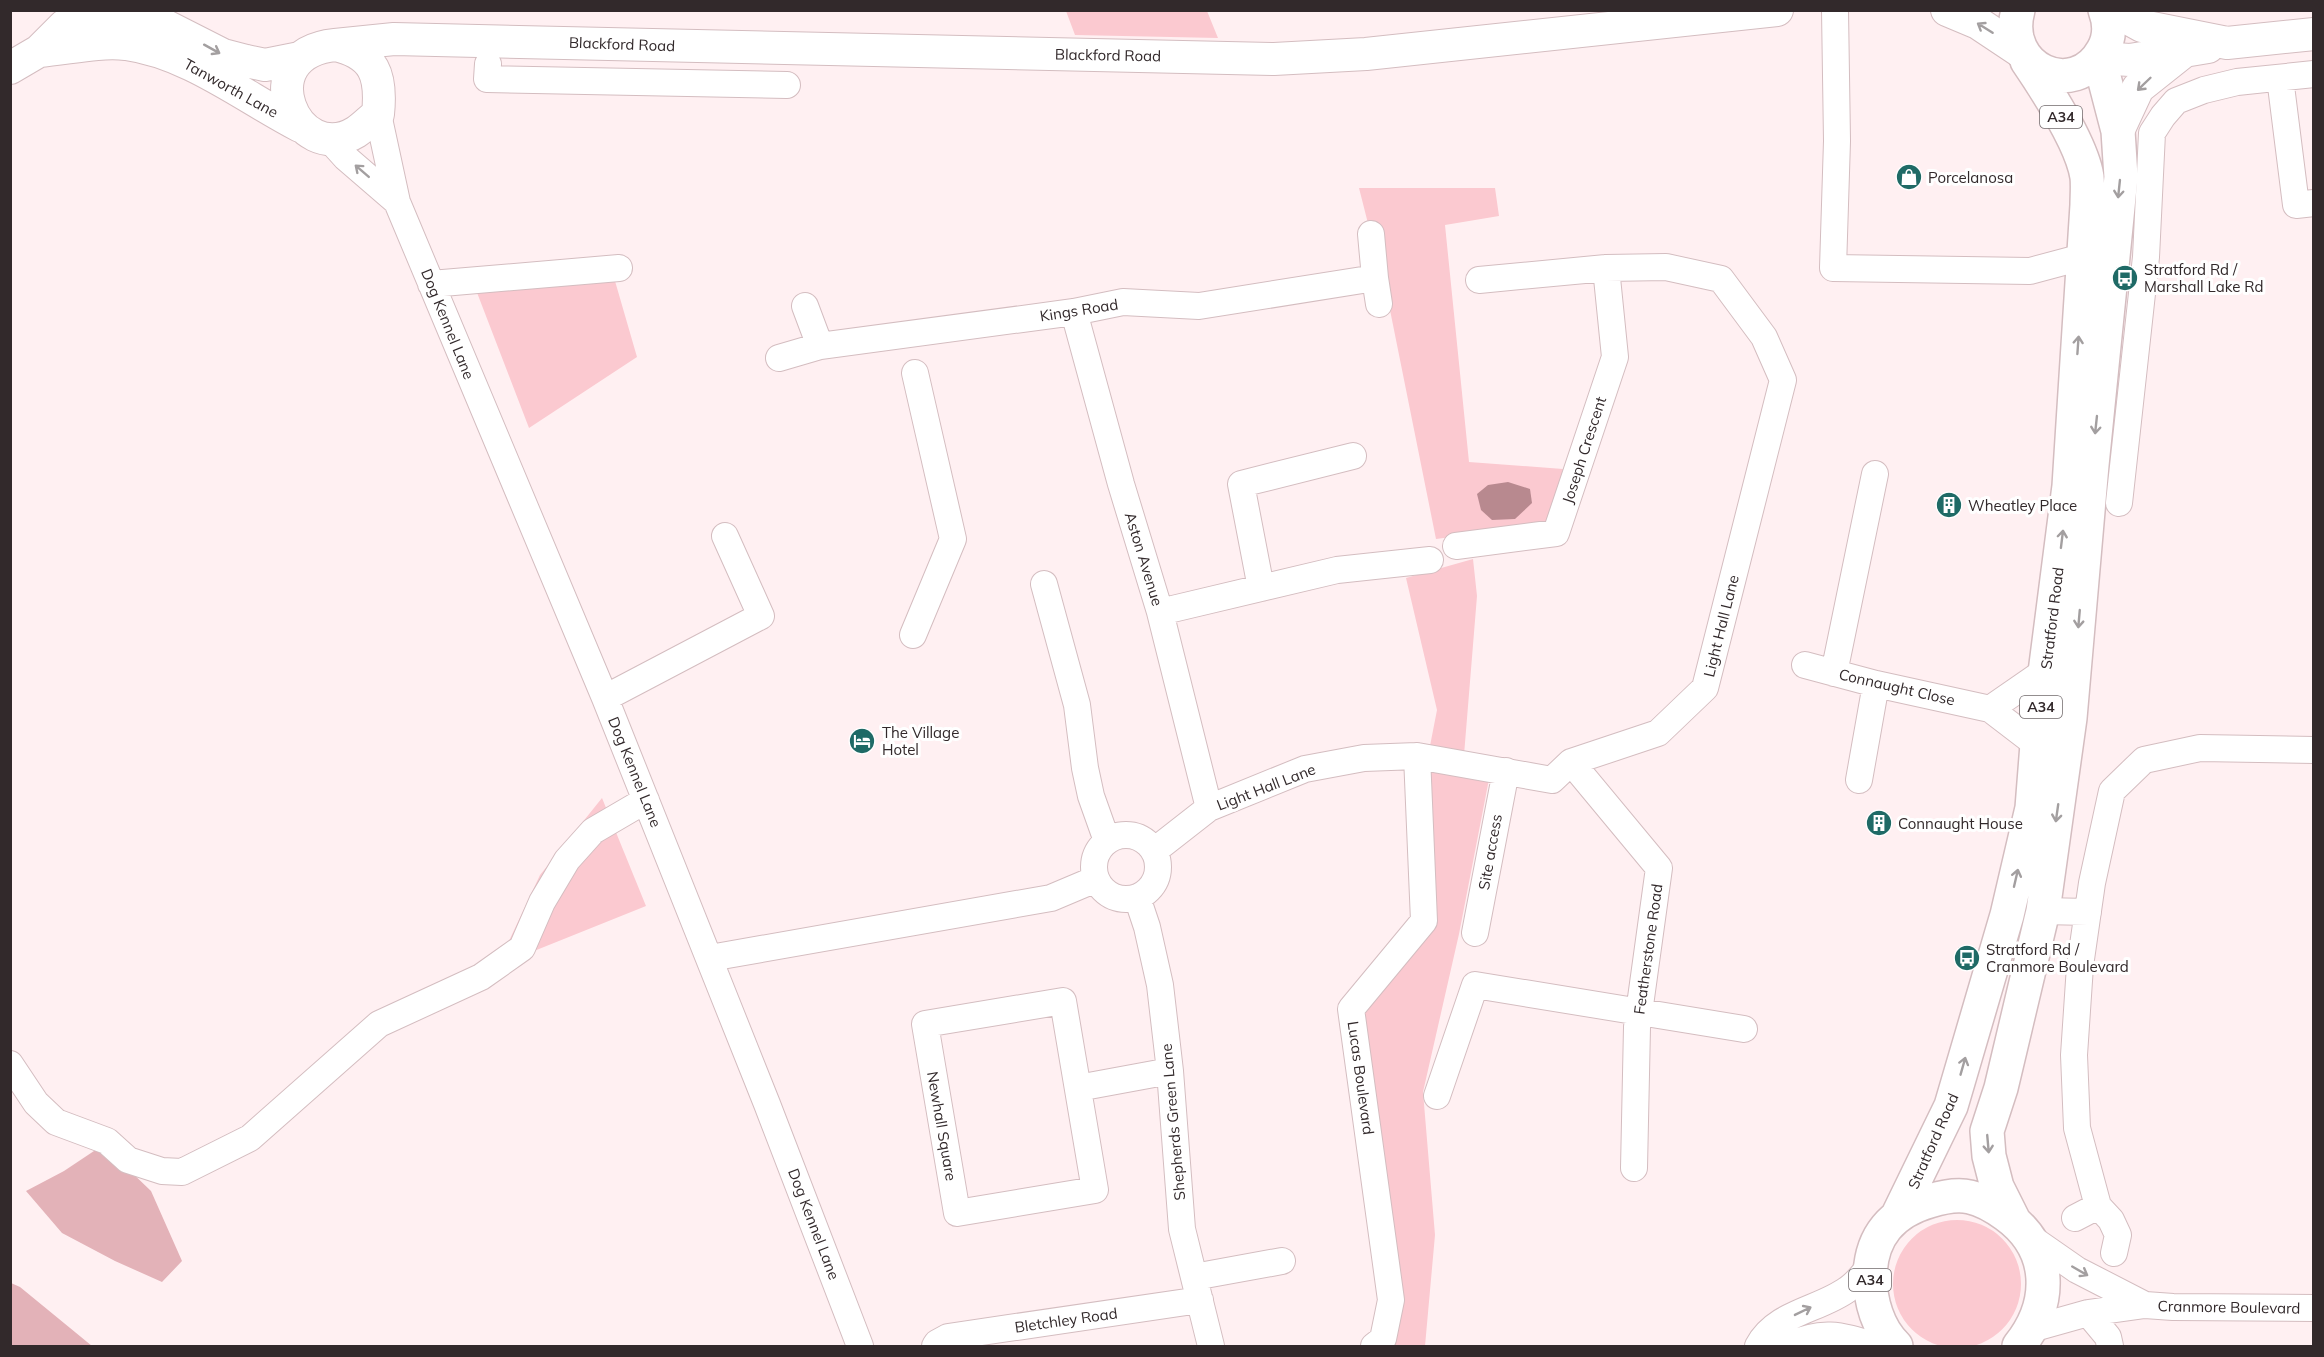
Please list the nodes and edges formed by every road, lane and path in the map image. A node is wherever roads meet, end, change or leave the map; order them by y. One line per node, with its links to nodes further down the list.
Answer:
1 (1778, 10): 13 (main road, Blackford Road)
2 (1835, 10): 30 (street)
3 (1947, 10): 15 (main road, one-way to 3)
4 (2018, 10): 15 (highway, A34)
5 (2105, 10): 17 (highway)
6 (2113, 10): 11 (main road)
7 (159, 17): 8 (main road, Tanworth Lane); 16 (main road, Tanworth Lane, one-way to 16)
8 (126, 25): 19 (main road, Tanworth Lane); 24 (main road, Tanworth Lane)
9 (2313, 34): 11 (main road)
10 (436, 40): 12 (main road, Blackford Road); 13 (main road, Blackford Road); 22 (main road, Blackford Road)
11 (2227, 43): 14 (main road)
12 (335, 45): 16 (main road); 22 (main road)
13 (764, 48): 18 (street)
14 (2185, 51): 17 (main road); 25 (main road, one-way to 25)
15 (2024, 56): 17 (highway); 30 (highway, Stratford Road / A34)
16 (300, 58): 24 (main road)
17 (2099, 58): 25 (highway, Stratford Road / A34)
18 (488, 64)
19 (10, 68)
20 (2313, 74): 21 (street)
21 (2280, 78): 28 (street); 44 (street)
22 (379, 82): 23 (main road)
23 (378, 114): 26 (main road); 27 (street, Dog Kennel Lane)
24 (300, 126): 26 (main road)
25 (2118, 131): 70 (highway, Stratford Road / A34, one-way to 70)
26 (328, 138): 27 (street, Dog Kennel Lane, one-way to 26)
27 (398, 202): 35 (street, Dog Kennel Lane)
28 (2313, 202)
29 (1371, 234): 33 (street)
30 (2084, 260): 53 (highway, Stratford Road / A34, one-way to 30)
31 (619, 268): 35 (street)
32 (1605, 268): 34 (street, Light Hall Lane); 46 (street, Joseph Crescent); 61 (street, Light Hall Lane)
33 (1375, 278): 36 (street); 38 (street, Kings Road)
34 (1479, 280)
35 (431, 284): 56 (street, Dog Kennel Lane)
36 (1379, 304)
37 (805, 306): 39 (street)
38 (1074, 312): 39 (street, Kings Road); 50 (street, Aston Avenue)
39 (820, 346): 40 (street, Kings Road)
40 (779, 358)
41 (915, 373): 51 (street)
42 (1353, 456): 49 (street)
43 (1875, 474): 54 (street)
44 (2120, 503)
45 (724, 536): 56 (street)
46 (1456, 546)
47 (1430, 560): 49 (street)
48 (1044, 584): 66 (street)
49 (1261, 588): 50 (street)
50 (1160, 612): 65 (street, Aston Avenue)
51 (913, 635)
52 (1805, 665): 54 (street, Connaught Close)
53 (2045, 670): 57 (street); 58 (highway, Stratford Road / A34)
54 (1834, 673): 55 (street, Connaught Close)
55 (1876, 684): 57 (street, Connaught Close); 63 (street)
56 (605, 698): 64 (street, Dog Kennel Lane)
57 (1990, 708): 58 (street, Connaught Close)
58 (2037, 745): 82 (highway, Stratford Road / A34, one-way to 58)
59 (2313, 750): 71 (street)
60 (1417, 756): 62 (street, Light Hall Lane); 65 (street, Light Hall Lane); 96 (street, Lucas Boulevard)
61 (1571, 762): 62 (street, Light Hall Lane); 74 (street, Featherstone Road)
62 (1506, 771): 72 (street, Site access)
63 (1860, 780)
64 (646, 800): 73 (street, Dog Kennel Lane); 76 (street)
65 (1209, 808): 67 (street, Light Hall Lane)
66 (1107, 841): 67 (street); 68 (street)
67 (1155, 851): 69 (street)
68 (1096, 879): 69 (street); 73 (street)
69 (1137, 897): 77 (street, Shepherds Green Lane)
70 (2043, 911): 71 (street); 84 (highway, Stratford Road / A34, one-way to 84)
71 (2088, 912): 81 (street)
72 (1475, 933)
73 (710, 958): 93 (street, Dog Kennel Lane)
74 (1639, 1012): 75 (street); 79 (street); 80 (street, Featherstone Road)
75 (1744, 1029)
76 (10, 1064)
77 (1170, 1071): 78 (street); 88 (street, Shepherds Green Lane)
78 (1078, 1088): 78 (street, Newhall Square)
79 (1437, 1096)
80 (1634, 1168)
81 (2098, 1206): 83 (street); 85 (street)
82 (1898, 1215): 84 (highway, A34); 87 (highway, A34)
83 (2075, 1218)
84 (2023, 1230): 89 (street, Cranmore Boulevard, one-way to 89); 92 (highway, A34)
85 (2114, 1253)
86 (1282, 1261): 88 (street, Bletchley Road)
87 (1871, 1265): 97 (street, one-way to 87); 100 (highway, A34)
88 (1197, 1289): 94 (street, Bletchley Road); 95 (street, Shepherds Green Lane)
89 (2145, 1305): 90 (street, Cranmore Boulevard); 91 (street, Cranmore Boulevard)
90 (2313, 1308)
91 (2088, 1313): 92 (street, Cranmore Boulevard); 101 (street)
92 (2023, 1342)
93 (860, 1347)
94 (935, 1347)
95 (1211, 1347)
96 (1374, 1347)
97 (1758, 1347)
98 (1786, 1347): 99 (street)
99 (1875, 1347)
100 (1896, 1347)
101 (2110, 1347)

